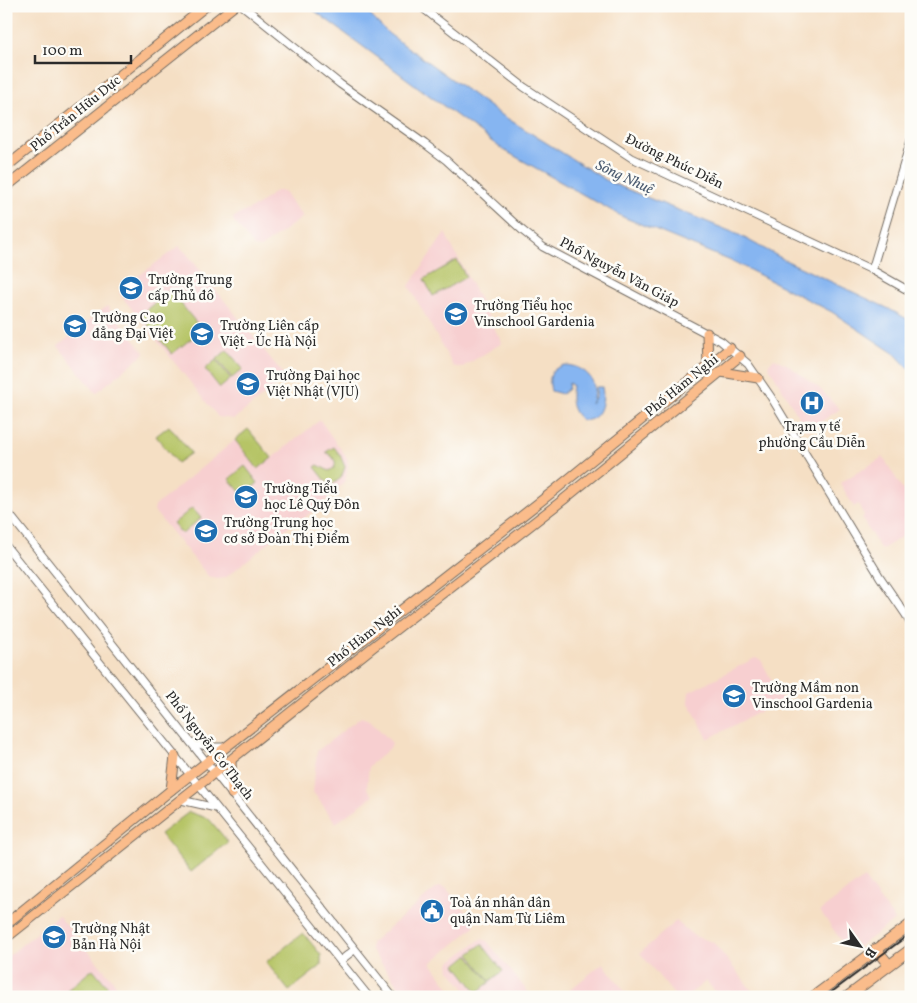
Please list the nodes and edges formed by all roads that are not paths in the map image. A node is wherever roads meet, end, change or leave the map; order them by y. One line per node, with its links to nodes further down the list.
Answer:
1 (206, 6): 6 (main road, Phố Trần Hữu Dực)
2 (234, 6): 7 (main road, Phố Trần Hữu Dực)
3 (243, 6): 12 (street, Phố Nguyễn Văn Giáp)
4 (420, 6): 10 (street, Đường Phúc Diễn)
5 (911, 140): 10 (street)
6 (38, 141): 7 (main road); 8 (main road, Phố Trần Hữu Dực)
7 (49, 154): 9 (main road, Phố Trần Hữu Dực)
8 (6, 167)
9 (6, 187)
10 (872, 270): 11 (street, Đường Phúc Diễn)
11 (911, 292)
12 (707, 333): 13 (street, Phố Nguyễn Văn Giáp); 15 (main road)
13 (730, 348): 14 (street, Phố Nguyễn Văn Giáp); 15 (main road, Phố Hàm Nghi)
14 (740, 356): 16 (main road, Phố Hàm Nghi); 17 (street, Phố Nguyễn Văn Giáp)
15 (708, 367): 22 (main road, Phố Hàm Nghi)
16 (721, 372): 17 (main road); 24 (main road, Phố Hàm Nghi)
17 (758, 378): 20 (street, Phố Nguyễn Văn Giáp)
18 (6, 510): 21 (street, Phố Nguyễn Cơ Thạch)
19 (6, 546): 23 (street)
20 (911, 625)
21 (191, 742): 22 (street); 25 (street, Phố Nguyễn Cơ Thạch)
22 (226, 747): 25 (main road, Phố Hàm Nghi)
23 (175, 756): 27 (street); 29 (main road)
24 (231, 760): 26 (main road, Phố Hàm Nghi); 30 (main road)
25 (208, 762): 26 (street, Phố Nguyễn Cơ Thạch); 27 (main road, Phố Hàm Nghi)
26 (216, 773): 28 (main road, Phố Hàm Nghi); 30 (street, Phố Nguyễn Cơ Thạch)
27 (190, 776): 28 (street); 29 (main road, Phố Hàm Nghi)
28 (198, 786): 31 (main road, Phố Hàm Nghi); 32 (street)
29 (172, 790): 33 (main road, Phố Hàm Nghi)
30 (232, 794): 39 (street, Phố Nguyễn Cơ Thạch)
31 (180, 800): 32 (street); 35 (main road, Phố Hàm Nghi)
32 (216, 808): 40 (street)
33 (6, 924): 35 (street)
34 (911, 924): 37 (highway)
35 (14, 932): 36 (main road, Phố Hàm Nghi)
36 (6, 938)
37 (876, 949): 41 (highway); 44 (highway)
38 (911, 949): 41 (highway)
39 (354, 950): 40 (street); 43 (street, Phố Nguyễn Cơ Thạch)
40 (340, 961): 42 (street)
41 (889, 965): 45 (highway)
42 (369, 997)
43 (393, 997)
44 (813, 997)
45 (847, 997)

